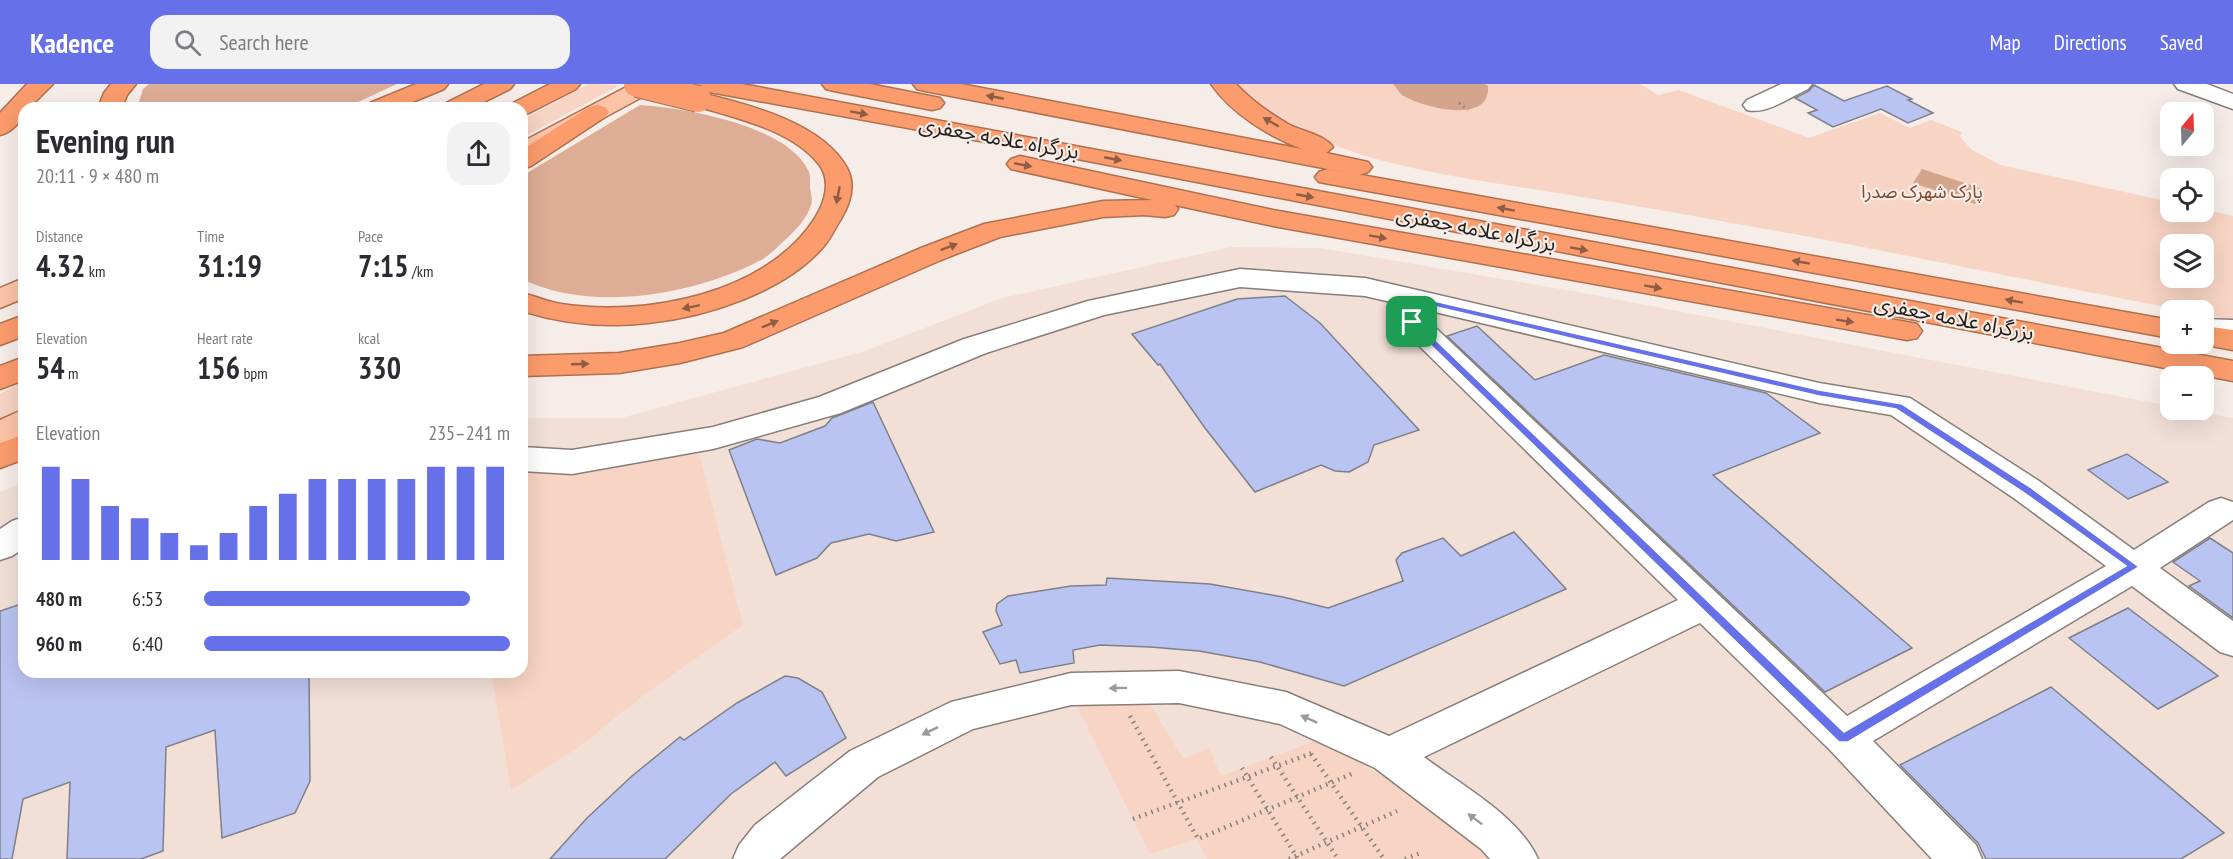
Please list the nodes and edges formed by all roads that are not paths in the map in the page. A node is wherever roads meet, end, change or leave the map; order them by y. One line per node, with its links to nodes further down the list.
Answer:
1 (41, 84): 14 (highway)
2 (124, 84): 15 (highway)
3 (436, 84): 16 (highway); 17 (main road)
4 (502, 84): 18 (highway)
5 (568, 84): 20 (highway)
6 (637, 84): 13 (highway, bridge)
7 (649, 84): 23 (main road)
8 (834, 84): 35 (highway, بزرگراه علامه جعفری, one-way to 8)
9 (925, 84): 27 (highway, one-way to 9)
10 (1223, 84): 27 (highway, one-way to 10)
11 (2186, 84): 19 (street)
12 (1811, 85): 21 (street)
13 (707, 90): 28 (highway, one-way to 28); 32 (highway, one-way to 32); 43 (highway, بزرگراه علامه جعفری, one-way to 43)
14 (23, 102)
15 (112, 102)
16 (392, 102)
17 (400, 102)
18 (466, 102)
19 (2233, 102)
20 (528, 104)
21 (1755, 105)
22 (18, 108): 24 (highway)
23 (597, 112): 25 (main road); 26 (highway)
24 (0, 129)
25 (528, 149)
26 (528, 157)
27 (1424, 177): 33 (highway)
28 (1273, 218): 41 (highway, one-way to 28); 42 (highway, one-way to 42)
29 (18, 290): 31 (main road)
30 (1408, 298): 52 (street); 56 (street); 57 (street)
31 (0, 299)
32 (528, 305)
33 (2160, 326)
34 (18, 327): 38 (highway)
35 (2160, 327)
36 (2214, 328): 37 (street)
37 (2233, 329)
38 (0, 336)
39 (2214, 337): 40 (highway)
40 (2233, 340)
41 (528, 366)
42 (2196, 366)
43 (2201, 366)
44 (2214, 368): 46 (highway, بزرگراه علامه جعفری)
45 (18, 370): 47 (highway)
46 (2233, 371)
47 (0, 379)
48 (18, 424): 49 (main road)
49 (0, 434)
50 (18, 448): 51 (highway)
51 (0, 456)
52 (528, 459)
53 (2229, 511): 56 (street)
54 (18, 534): 55 (street)
55 (0, 547)
56 (2134, 567): 58 (street); 59 (street)
57 (1705, 604): 59 (street); 60 (street)
58 (2233, 641)
59 (1844, 738): 63 (street)
60 (1373, 763): 61 (street, one-way to 61); 62 (street, one-way to 60)
61 (754, 859)
62 (1517, 859)
63 (1961, 859)

